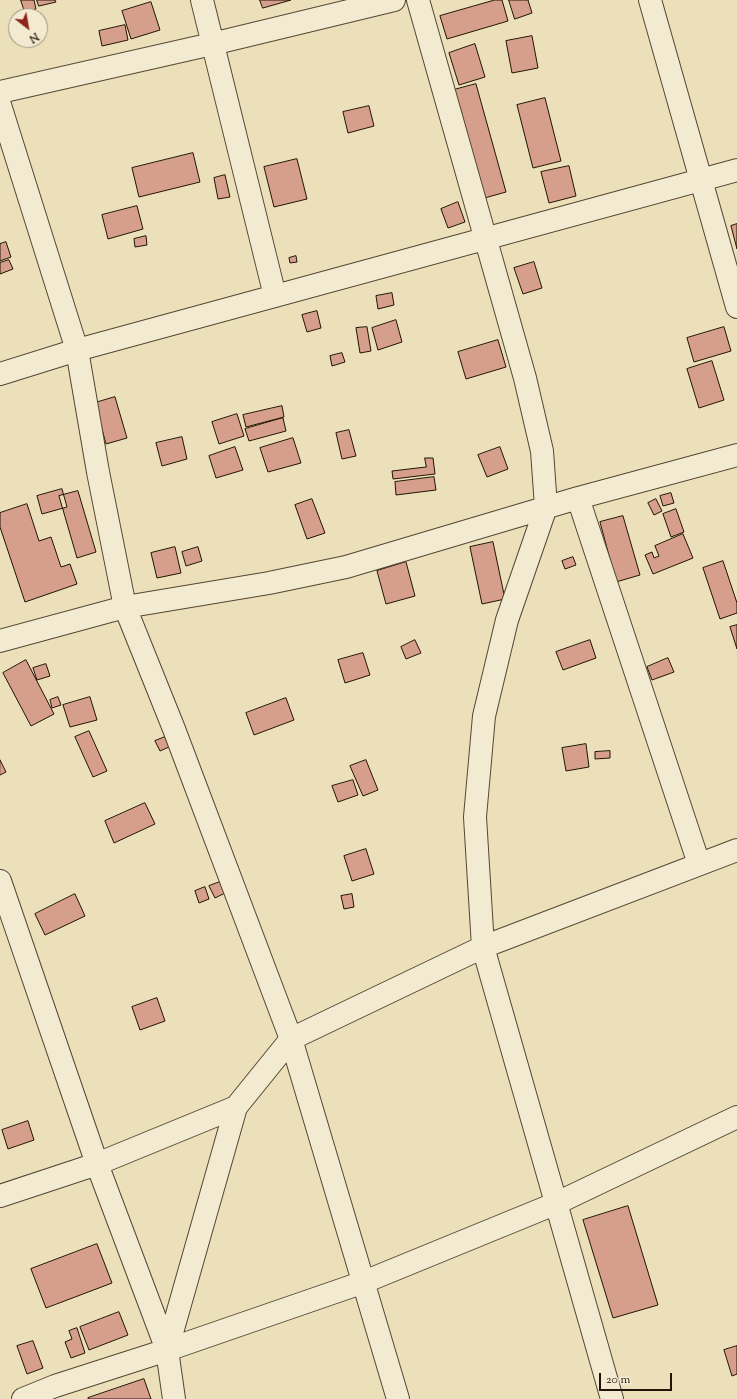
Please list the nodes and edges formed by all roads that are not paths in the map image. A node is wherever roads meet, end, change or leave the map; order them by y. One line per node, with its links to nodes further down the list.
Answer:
1 (202, 0): 5 (street)
2 (394, 0): 5 (street)
3 (418, 0): 10 (street)
4 (650, 0): 9 (street)
5 (212, 44): 6 (street); 11 (street)
6 (0, 92)
7 (0, 105): 13 (street)
8 (737, 170): 9 (street)
9 (700, 180): 10 (street); 12 (street)
10 (486, 239): 11 (street); 17 (street)
11 (276, 296): 13 (street)
12 (737, 307)
13 (77, 350): 14 (street); 18 (street)
14 (0, 374)
15 (737, 455): 16 (street)
16 (578, 498): 17 (street); 21 (street)
17 (546, 507): 18 (street); 23 (street)
18 (125, 607): 19 (street); 24 (street)
19 (0, 641)
20 (737, 850): 21 (street)
21 (699, 864): 23 (street)
22 (0, 881): 27 (street)
23 (483, 947): 24 (street); 29 (street)
24 (291, 1039): 25 (street); 30 (street)
25 (236, 1106): 27 (street); 31 (street)
26 (737, 1116): 29 (street)
27 (97, 1164): 28 (street); 31 (street)
28 (0, 1196)
29 (557, 1203): 30 (street); 35 (street)
30 (364, 1282): 31 (street); 34 (street)
31 (167, 1350): 32 (street); 33 (street)
32 (23, 1399)
33 (174, 1399)
34 (398, 1399)
35 (612, 1399)

